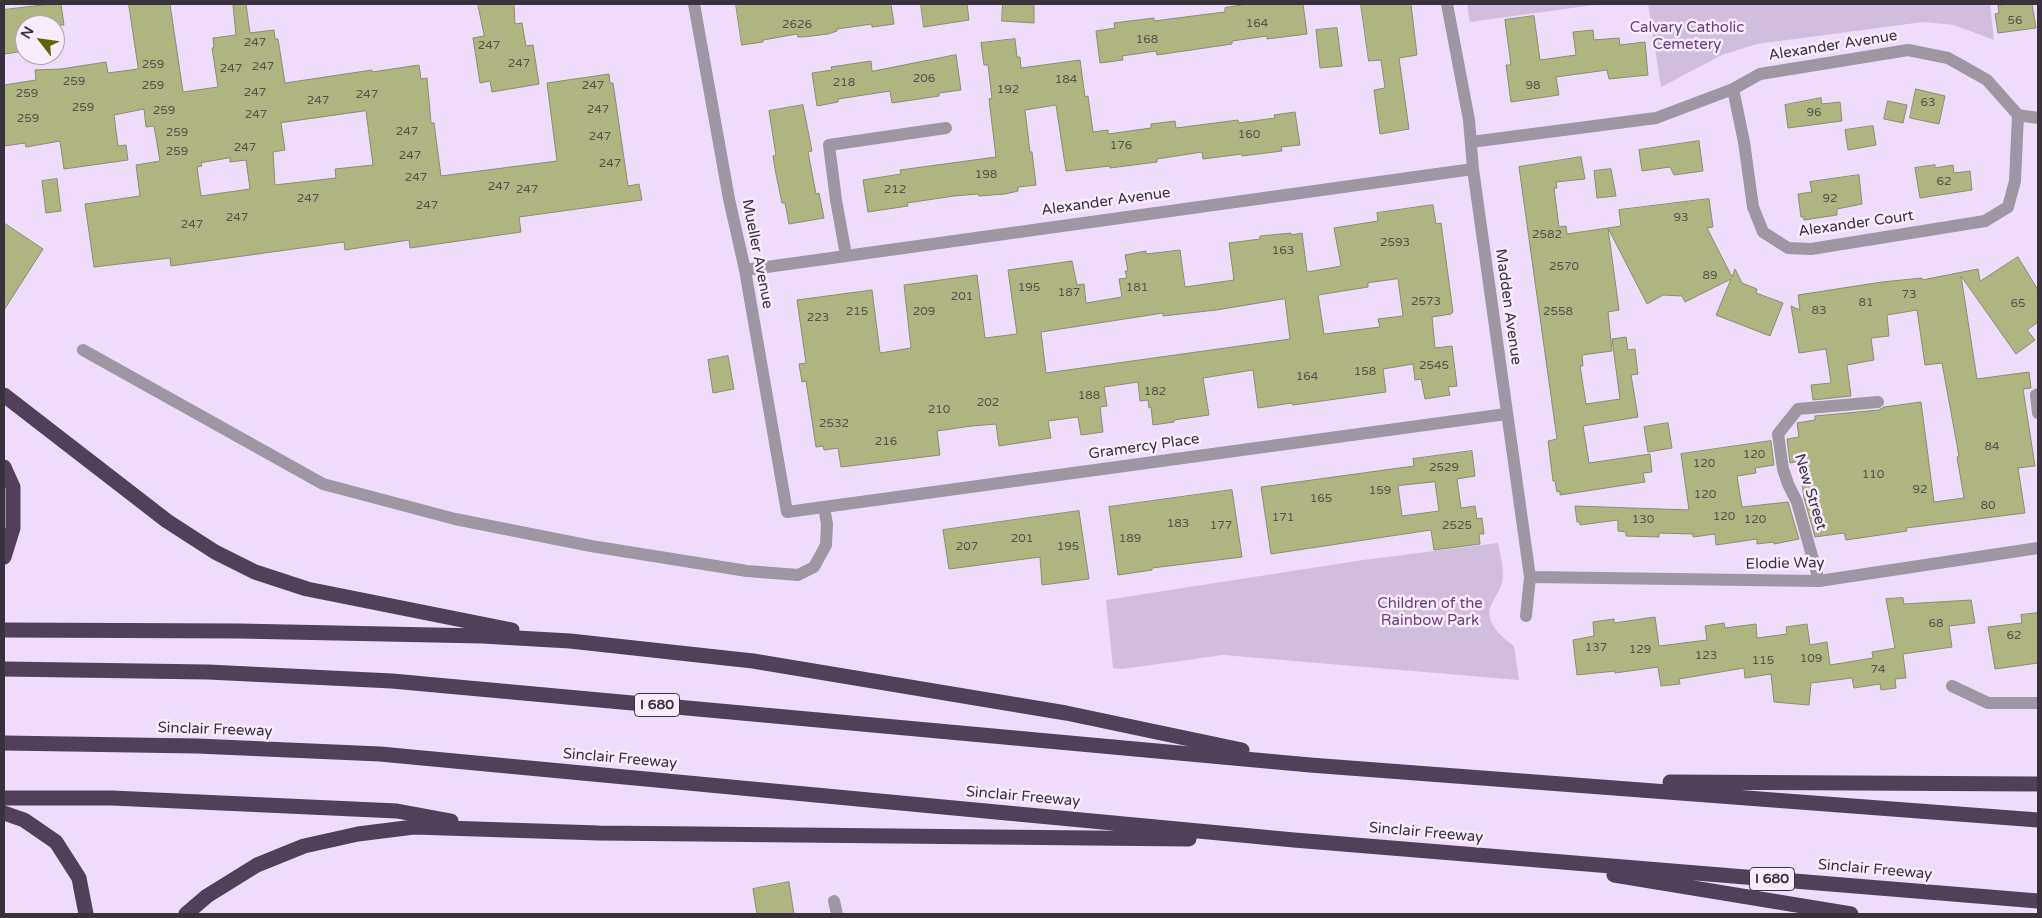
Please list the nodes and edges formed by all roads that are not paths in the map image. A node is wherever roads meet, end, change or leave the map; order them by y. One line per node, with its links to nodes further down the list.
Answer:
1 (694, 4): 10 (street, Mueller Avenue)
2 (1447, 4): 7 (street, Madden Avenue)
3 (1733, 89): 4 (street, Alexander Avenue); 4 (street, Alexander Court); 7 (street, Alexander Avenue)
4 (2018, 115): 5 (street)
5 (2038, 118)
6 (946, 128): 9 (street)
7 (1471, 142): 8 (street, Madden Avenue)
8 (1472, 169): 9 (street, Alexander Avenue); 16 (street, Madden Avenue)
9 (846, 254): 10 (street, Alexander Avenue)
10 (745, 270): 19 (street, Mueller Avenue)
11 (82, 350): 18 (street)
12 (2038, 394): 15 (street)
13 (4, 396): 26 (highway)
14 (1878, 402): 23 (street, New Street)
15 (2038, 413)
16 (1506, 414): 18 (street, Gramercy Place); 22 (street, Madden Avenue)
17 (4, 468): 21 (highway)
18 (824, 507): 19 (street, Gramercy Place)
19 (787, 512)
20 (2038, 548): 23 (street, Elodie Way)
21 (4, 557)
22 (1530, 577): 23 (street, Elodie Way); 24 (street, Madden Avenue)
23 (1819, 581)
24 (1526, 616)
25 (4, 630): 26 (highway)
26 (570, 641): 31 (highway)
27 (4, 669): 31 (highway, I 680)
28 (1952, 686): 29 (street)
29 (2038, 703)
30 (4, 743): 38 (highway, Sinclair Freeway / I 680)
31 (1310, 765): 32 (highway, I 680)
32 (1551, 782): 33 (highway); 36 (highway, I 680)
33 (2038, 784)
34 (4, 798): 37 (highway)
35 (4, 813): 42 (highway)
36 (2038, 820)
37 (497, 830): 38 (highway); 43 (highway)
38 (1294, 840): 39 (highway, Sinclair Freeway / I 680)
39 (1506, 858): 41 (highway, Sinclair Freeway / I 680); 45 (highway)
40 (834, 901): 44 (street)
41 (2038, 901)
42 (86, 914)
43 (186, 914)
44 (836, 914)
45 (1850, 914)

